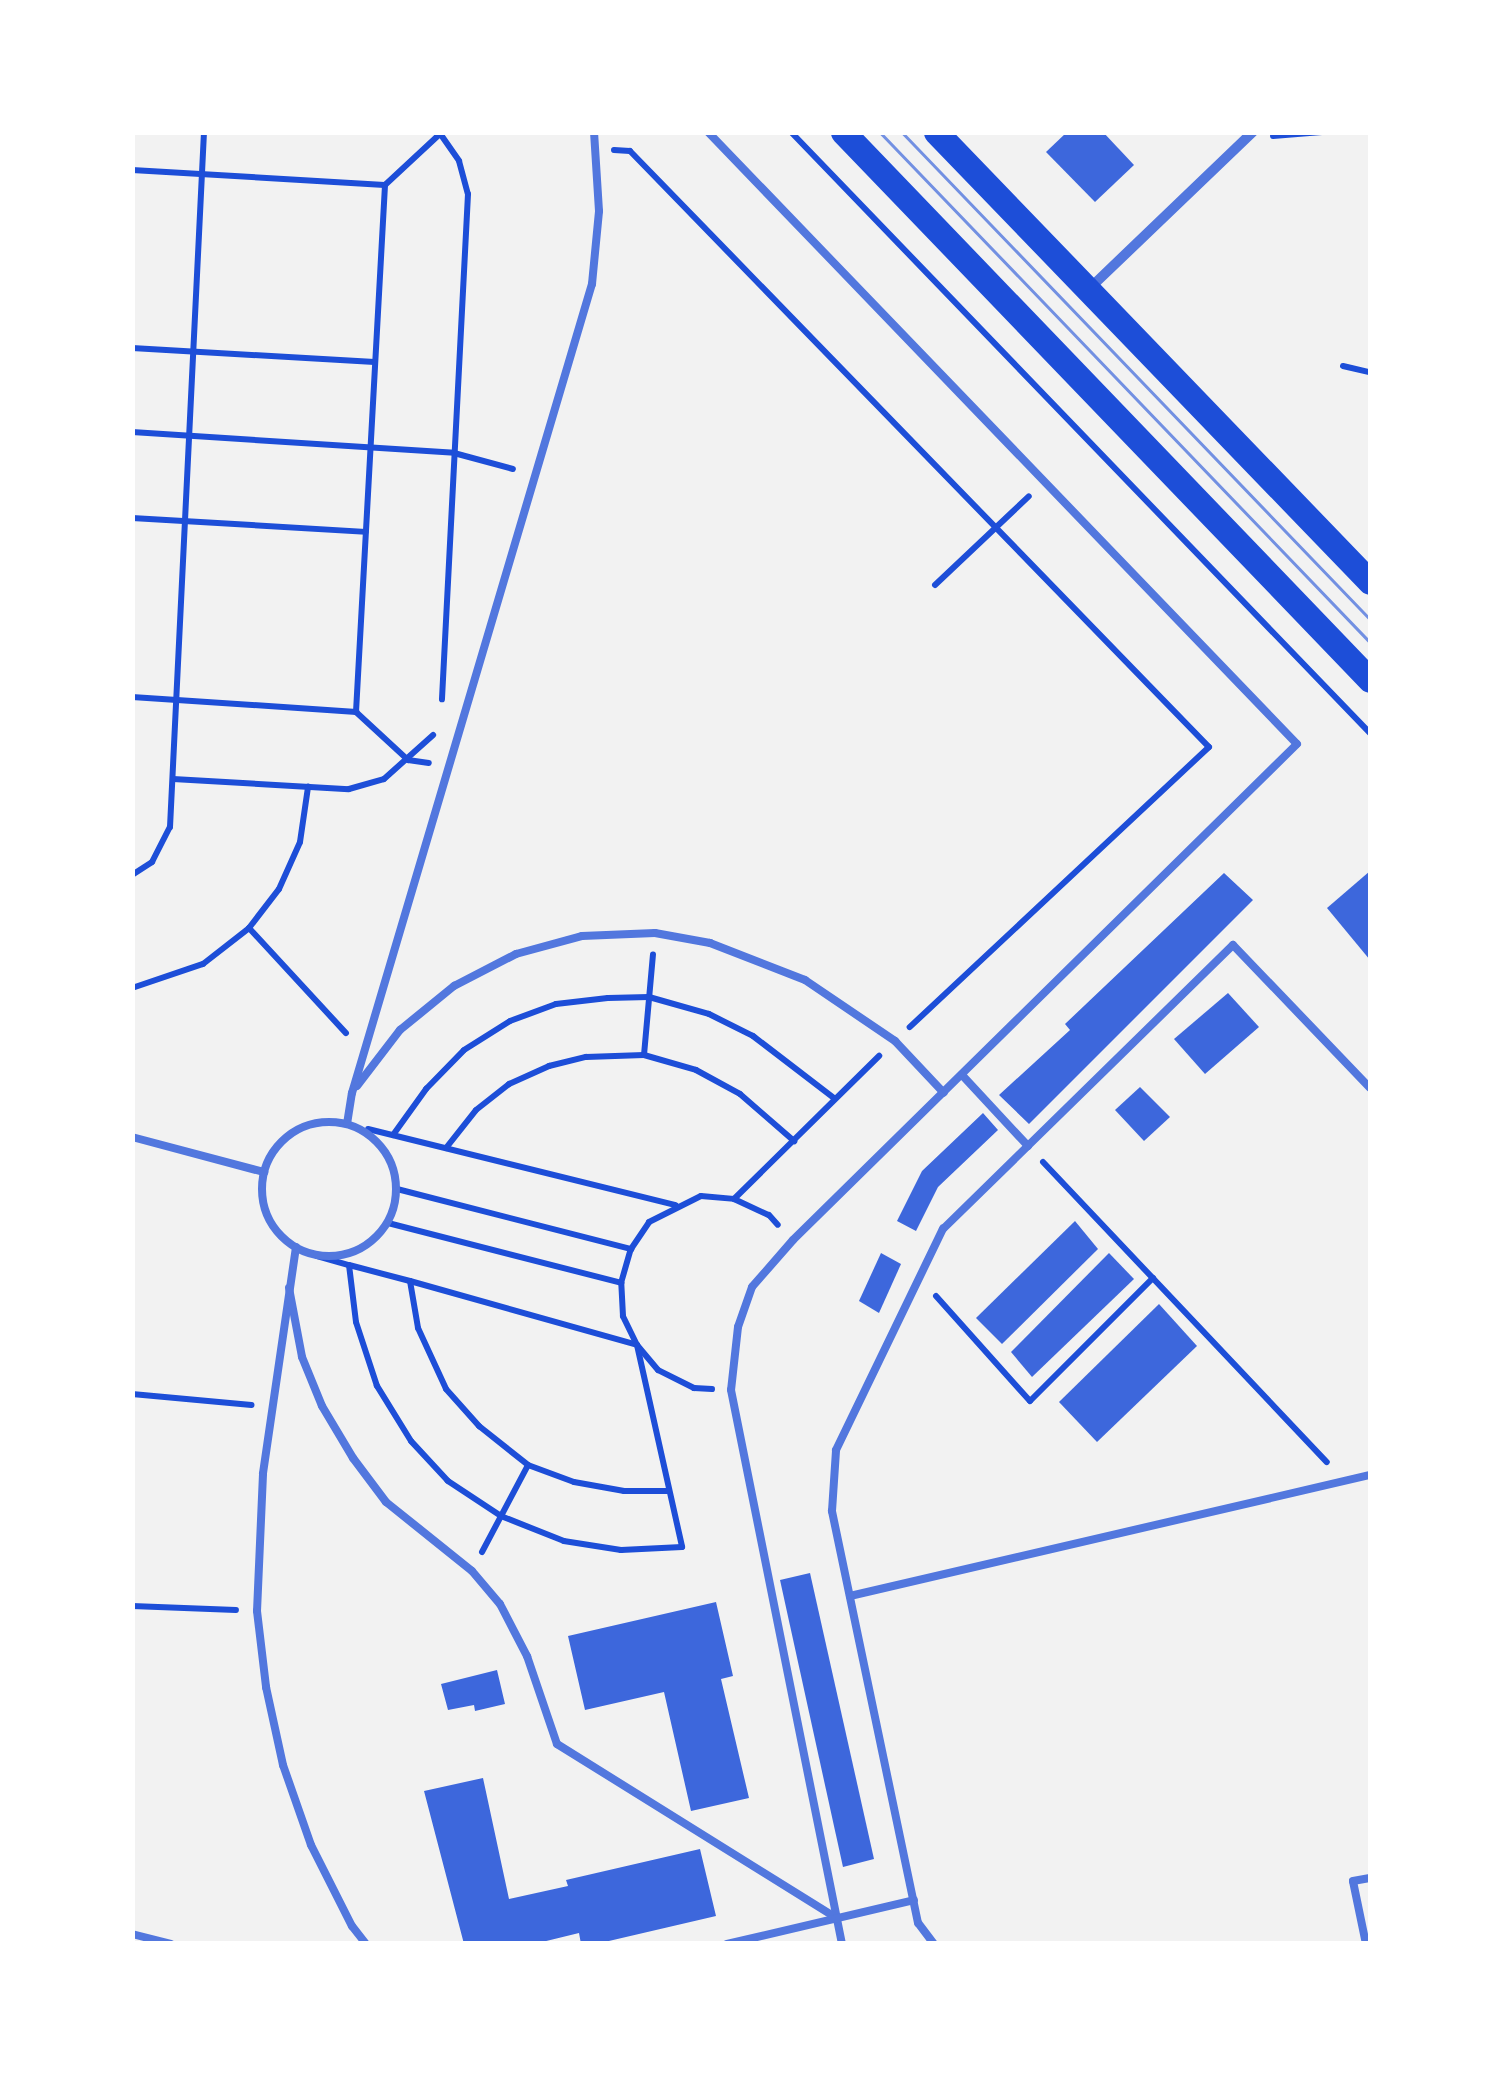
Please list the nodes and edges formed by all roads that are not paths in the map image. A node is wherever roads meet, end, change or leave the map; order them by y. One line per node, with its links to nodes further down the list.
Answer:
1 (594, 132): 12 (lane)
2 (708, 132): 9 (lane)
3 (843, 132): 8 (main road)
4 (936, 132): 6 (main road)
5 (1250, 136): 6 (street)
6 (1088, 290): 7 (main road)
7 (1370, 582)
8 (1370, 680)
9 (962, 1075): 11 (lane); 15 (lane)
10 (1370, 1088): 15 (lane)
11 (944, 1092): 12 (lane); 23 (lane)
12 (352, 1093): 13 (lane)
13 (347, 1124): 16 (lane); 17 (lane)
14 (132, 1137): 16 (lane)
15 (1028, 1146): 20 (lane)
16 (264, 1172): 17 (lane)
17 (296, 1248): 18 (lane)
18 (289, 1288): 23 (lane); 26 (lane)
19 (1370, 1474): 20 (lane)
20 (850, 1596): 22 (lane)
21 (1370, 1878): 30 (lane)
22 (914, 1900): 23 (lane); 29 (lane)
23 (836, 1918): 27 (lane); 28 (lane)
24 (132, 1934): 25 (lane)
25 (170, 1944)
26 (366, 1944)
27 (727, 1944)
28 (842, 1944)
29 (934, 1944)
30 (1366, 1944)

